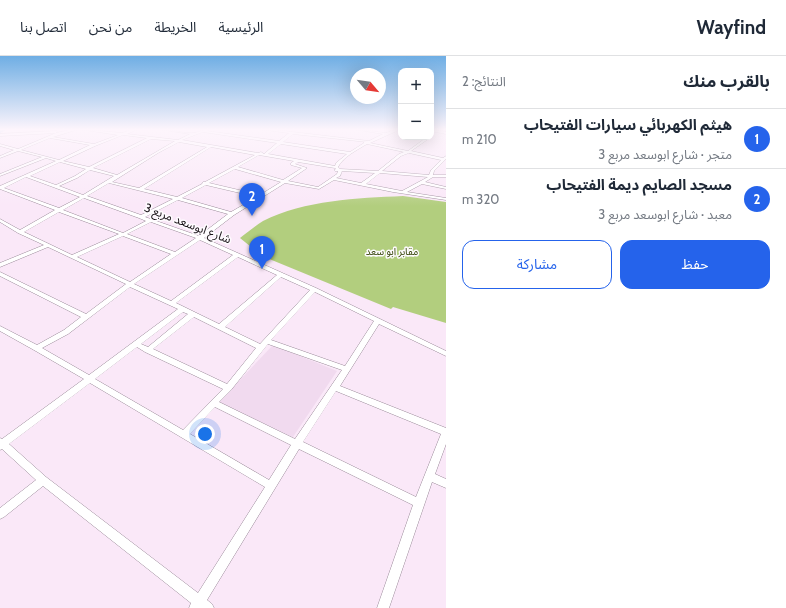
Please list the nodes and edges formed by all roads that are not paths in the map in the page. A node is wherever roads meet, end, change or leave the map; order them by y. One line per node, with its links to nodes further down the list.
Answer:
1 (32, 155): 11 (street)
2 (71, 155): 13 (street)
3 (117, 155): 18 (street)
4 (156, 155): 24 (street)
5 (197, 155): 34 (street)
6 (261, 155): 15 (street)
7 (267, 155): 14 (street)
8 (349, 155): 17 (street)
9 (401, 155): 19 (street)
10 (425, 155): 12 (street)
11 (44, 158): 13 (street); 20 (street)
12 (445, 158): 21 (street)
13 (57, 161): 18 (street); 23 (street)
14 (297, 161): 16 (street); 17 (street)
15 (234, 167): 26 (street); 29 (street)
16 (305, 168): 17 (street); 26 (street)
17 (338, 168): 19 (street); 25 (street)
18 (89, 169): 24 (street); 31 (street)
19 (380, 172): 21 (street); 30 (street)
20 (0, 175)
21 (431, 175): 22 (street); 28 (street)
22 (446, 175)
23 (26, 176): 31 (street, شارع ابوسعد مربع 3); 32 (street)
24 (118, 176): 27 (street)
25 (333, 179): 26 (street); 30 (street)
26 (283, 181): 37 (street)
27 (108, 182): 34 (street); 36 (street)
28 (421, 182): 33 (street); 35 (street)
29 (204, 183): 37 (street); 39 (street)
30 (362, 185): 35 (street)
31 (58, 186): 36 (street, شارع ابوسعد مربع 3)
32 (0, 188): 40 (street)
33 (446, 188)
34 (141, 189): 39 (street)
35 (404, 192): 38 (street)
36 (84, 195): 40 (street); 42 (street, شارع ابوسعد مربع 3)
37 (260, 196): 41 (street)
38 (446, 198)
39 (179, 199): 41 (street); 42 (street)
40 (58, 209): 45 (street); 46 (street)
41 (232, 214): 47 (street)
42 (141, 217): 43 (street, شارع ابوسعد مربع 3)
43 (151, 220): 46 (street); 47 (street, شارع ابوسعد مربع 3)
44 (2, 222): 45 (street)
45 (20, 232): 48 (street)
46 (124, 234): 49 (street); 51 (street)
47 (200, 238): 49 (street); 50 (street, شارع ابوسعد مربع 3)
48 (49, 245): 51 (street); 52 (street)
49 (175, 254): 55 (street)
50 (237, 254): 54 (street, شارع ابوسعد مربع 3); 57 (street)
51 (72, 257): 55 (street)
52 (0, 265)
53 (0, 274): 60 (street)
54 (281, 274): 56 (street, شارع ابوسعد مربع 3); 62 (street)
55 (130, 284): 57 (street); 60 (street)
56 (314, 289): 61 (street, شارع ابوسعد مربع 3); 64 (street)
57 (172, 303): 58 (street)
58 (183, 308): 59 (street); 65 (street)
59 (193, 314): 62 (street); 68 (street)
60 (86, 317): 67 (street)
61 (378, 321): 69 (street, شارع ابوسعد مربع 3); 70 (street)
62 (220, 328): 66 (street)
63 (1, 331): 67 (street)
64 (267, 341): 66 (street); 70 (street)
65 (136, 344): 68 (street); 71 (street)
66 (260, 347): 73 (street)
67 (37, 348): 71 (street)
68 (148, 350): 73 (street)
69 (446, 354)
70 (346, 369): 72 (street)
71 (91, 378): 76 (street); 77 (street)
72 (335, 387): 75 (street); 78 (street)
73 (228, 388): 74 (street)
74 (213, 403): 76 (street); 78 (street)
75 (446, 432): 79 (street)
76 (185, 434): 82 (street)
77 (1, 444): 80 (street)
78 (298, 444): 82 (street); 83 (street)
79 (429, 476): 81 (street); 83 (street)
80 (43, 480): 84 (street); 85 (street)
81 (446, 484)
82 (271, 486): 85 (street)
83 (419, 503): 86 (street)
84 (0, 514)
85 (201, 606)
86 (383, 608)

